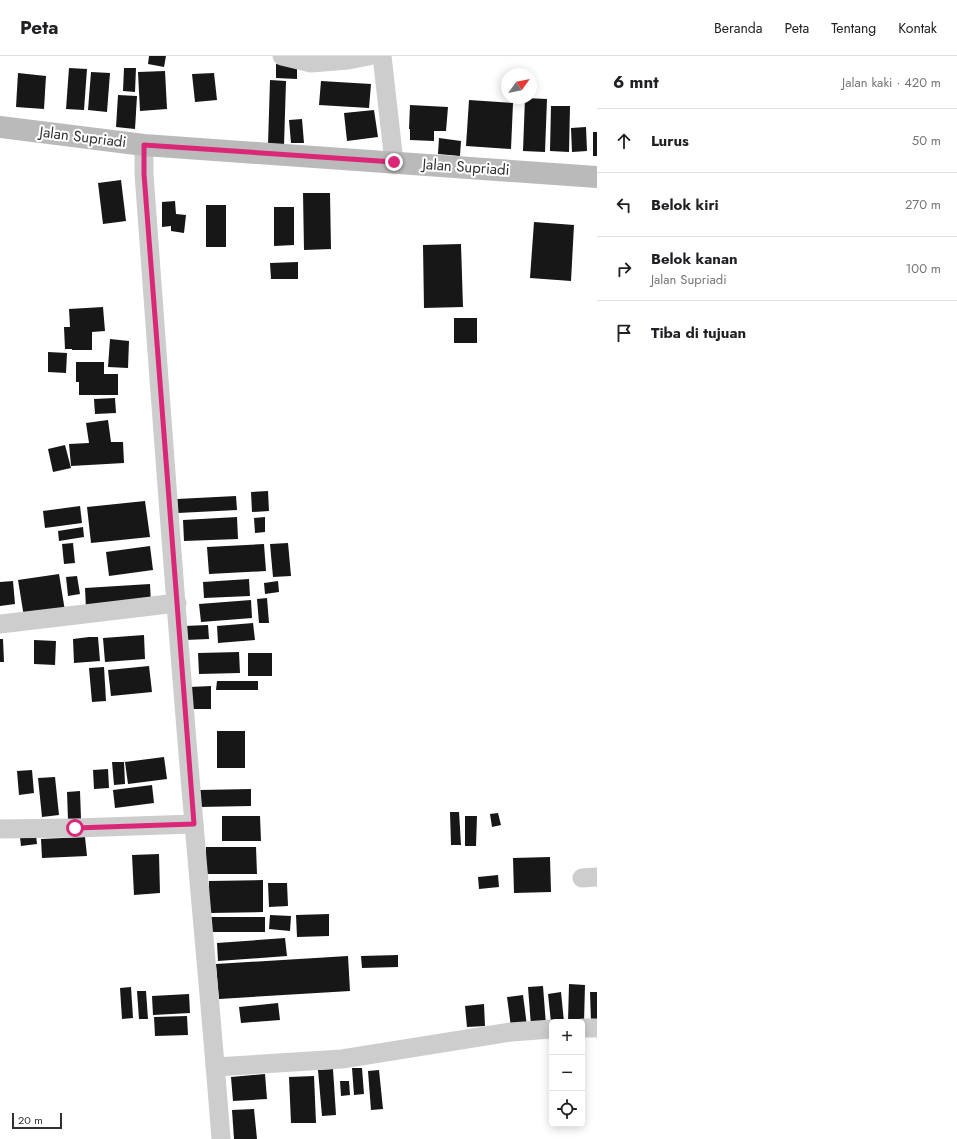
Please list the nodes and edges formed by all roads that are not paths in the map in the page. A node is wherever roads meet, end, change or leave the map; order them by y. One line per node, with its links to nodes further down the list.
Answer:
1 (282, 56): 2 (street)
2 (369, 56)
3 (382, 56): 6 (street)
4 (0, 127): 5 (main road, Jalan Supriadi)
5 (144, 145): 6 (main road, Jalan Supriadi); 8 (street)
6 (394, 162): 7 (main road, Jalan Supriadi)
7 (597, 177)
8 (177, 603): 9 (street); 10 (street)
9 (0, 624)
10 (194, 824): 11 (street); 15 (street)
11 (0, 829)
12 (585, 1028): 13 (street)
13 (597, 1028)
14 (549, 1030): 15 (street)
15 (215, 1067): 16 (street)
16 (221, 1139)

